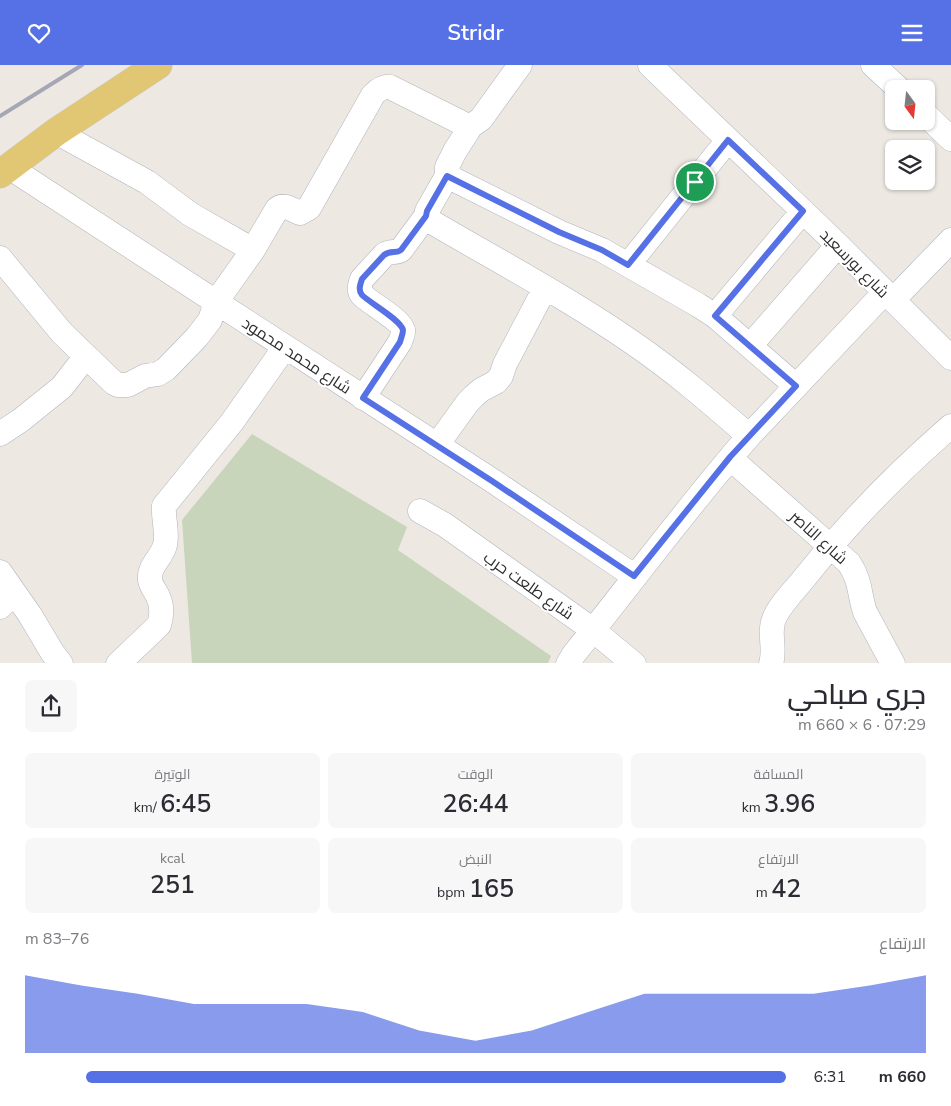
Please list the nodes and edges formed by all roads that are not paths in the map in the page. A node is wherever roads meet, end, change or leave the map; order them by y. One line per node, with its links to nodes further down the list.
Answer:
1 (130, 65): 12 (main road)
2 (158, 65): 9 (main road)
3 (520, 65): 8 (street)
4 (650, 65): 11 (street, شارع بورسعيد)
5 (873, 65): 6 (street)
6 (889, 80)
7 (935, 124): 10 (street)
8 (471, 126): 13 (street); 18 (street)
9 (56, 132): 12 (main road); 18 (street)
10 (951, 139)
11 (728, 140): 14 (street, شارع بورسعيد); 20 (street)
12 (3, 165): 23 (street, شارع محمد محمود)
13 (447, 176): 15 (street); 20 (street)
14 (803, 211): 17 (street, شارع بورسعيد); 24 (street)
15 (426, 216): 21 (street); 30 (street)
16 (951, 240): 22 (street)
17 (838, 245): 22 (street, شارع بورسعيد); 25 (street)
18 (254, 251): 23 (street)
19 (0, 258): 27 (street)
20 (628, 265): 24 (street)
21 (545, 288): 33 (street); 34 (street)
22 (889, 296): 28 (street, شارع بورسعيد); 29 (street)
23 (216, 303): 26 (street, شارع محمد محمود); 27 (street)
24 (715, 316): 25 (street)
25 (750, 346): 29 (street)
26 (285, 347): 30 (street, شارع محمد محمود); 42 (street)
27 (86, 356): 32 (street)
28 (951, 358)
29 (796, 386): 33 (street)
30 (363, 398): 34 (street, شارع محمد محمود)
31 (951, 426): 37 (street)
32 (0, 434)
33 (749, 436): 35 (street)
34 (437, 445): 38 (street, شارع محمد محمود)
35 (730, 457): 37 (street, شارع الناصر); 38 (street)
36 (420, 511): 40 (street, شارع طلعت حرب)
37 (830, 546): 45 (street); 46 (street, شارع الناصر)
38 (634, 576): 40 (street)
39 (4, 589): 41 (street)
40 (593, 630): 43 (street); 44 (street, شارع طلعت حرب)
41 (61, 663)
42 (118, 663)
43 (568, 663)
44 (634, 663)
45 (771, 663)
46 (893, 663)

